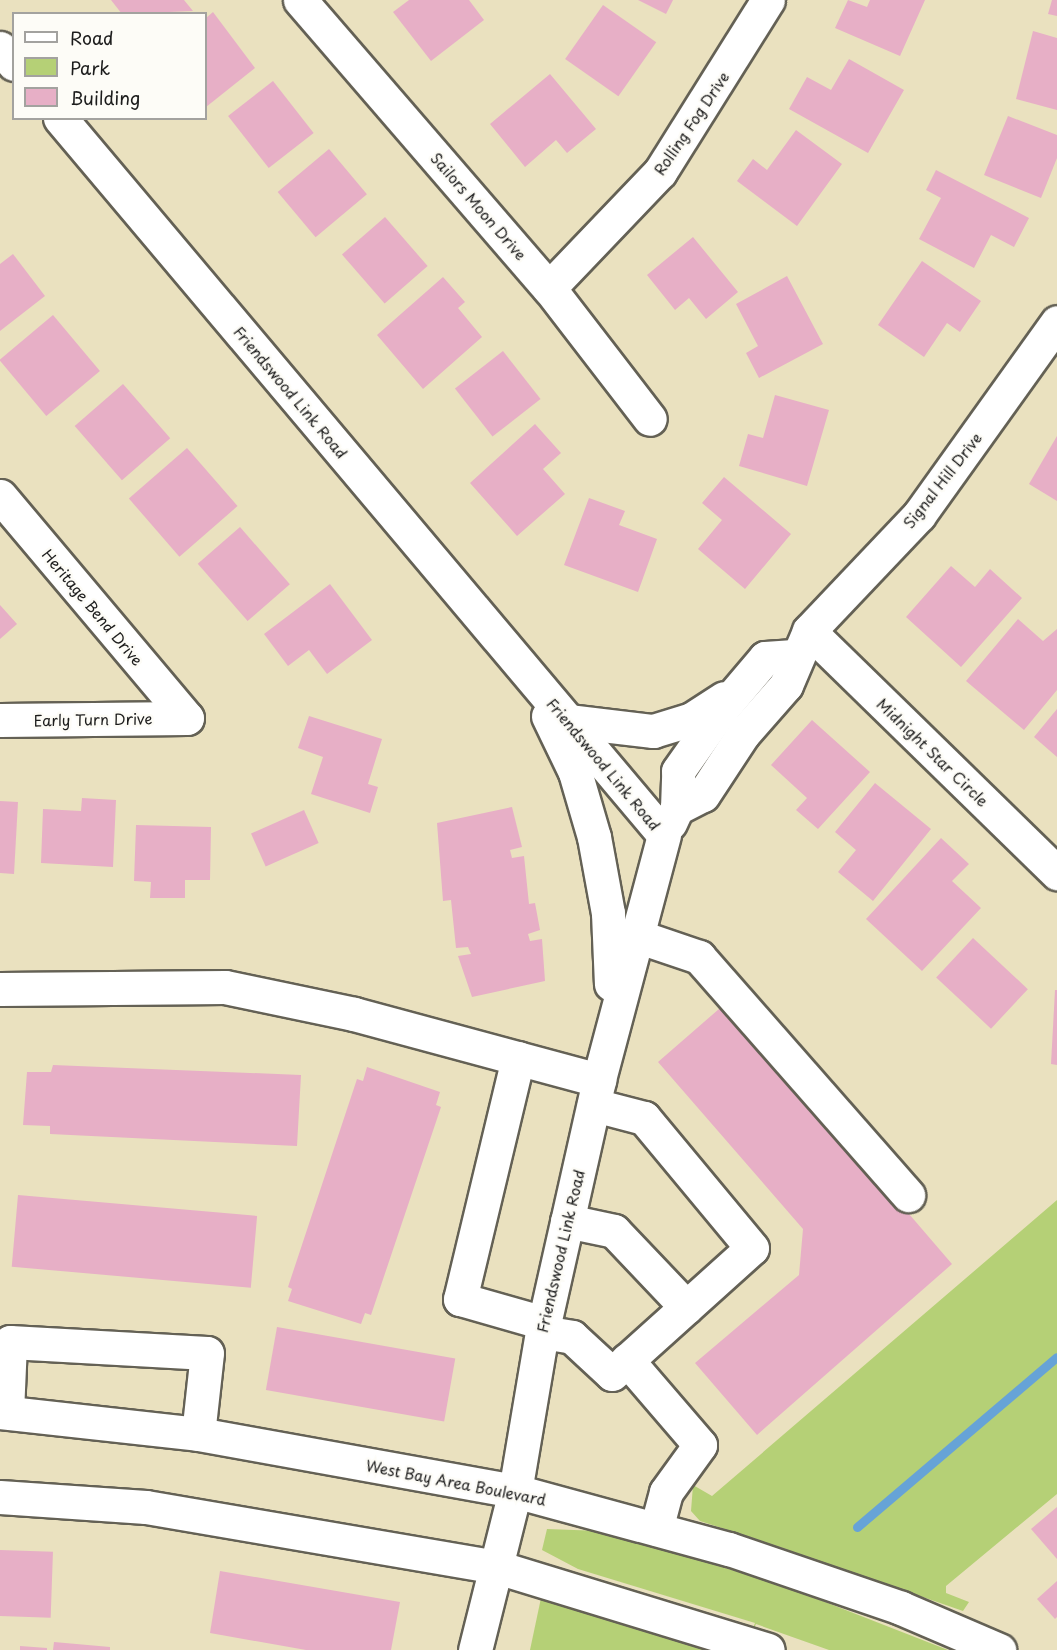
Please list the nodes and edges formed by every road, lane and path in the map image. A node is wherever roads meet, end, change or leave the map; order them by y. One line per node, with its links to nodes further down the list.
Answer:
1 (300, 0): 6 (street, Sailors Moon Drive)
2 (768, 0): 6 (street, Rolling Fog Drive)
3 (0, 48): 4 (street)
4 (12, 62)
5 (62, 120): 11 (street, Friendswood Link Road)
6 (549, 288): 8 (street, Sailors Moon Drive)
7 (1054, 335): 10 (street, Signal Hill Drive)
8 (650, 419)
9 (0, 495): 13 (street, Heritage Bend Drive)
10 (801, 644): 12 (street); 16 (street, Signal Hill Drive); 17 (street, Midnight Star Circle)
11 (526, 671): 15 (street, Friendswood Link Road); 20 (street)
12 (738, 689): 15 (street); 16 (street)
13 (187, 718): 14 (street, Early Turn Drive)
14 (0, 720)
15 (568, 721): 16 (street, Friendswood Link Road)
16 (671, 821): 18 (street, Friendswood Link Road)
17 (1057, 873)
18 (634, 935): 20 (street, Friendswood Link Road); 23 (street)
19 (0, 989): 21 (street)
20 (613, 1022): 22 (street, Friendswood Link Road)
21 (518, 1058): 22 (street); 26 (street)
22 (596, 1092): 24 (street, Friendswood Link Road); 25 (street)
23 (908, 1195)
24 (567, 1221): 25 (street); 26 (street, Friendswood Link Road)
25 (687, 1307): 27 (street)
26 (543, 1328): 27 (street); 30 (street, Friendswood Link Road)
27 (627, 1360): 32 (street)
28 (4, 1412): 29 (street, West Bay Area Boulevard); 29 (street)
29 (198, 1434): 30 (street, West Bay Area Boulevard)
30 (515, 1491): 32 (street, West Bay Area Boulevard); 33 (street, Friendswood Link Road)
31 (0, 1497): 33 (street)
32 (656, 1529): 36 (street, West Bay Area Boulevard)
33 (497, 1567): 34 (street, Friendswood Link Road); 35 (street)
34 (475, 1650)
35 (768, 1650)
36 (999, 1650)

